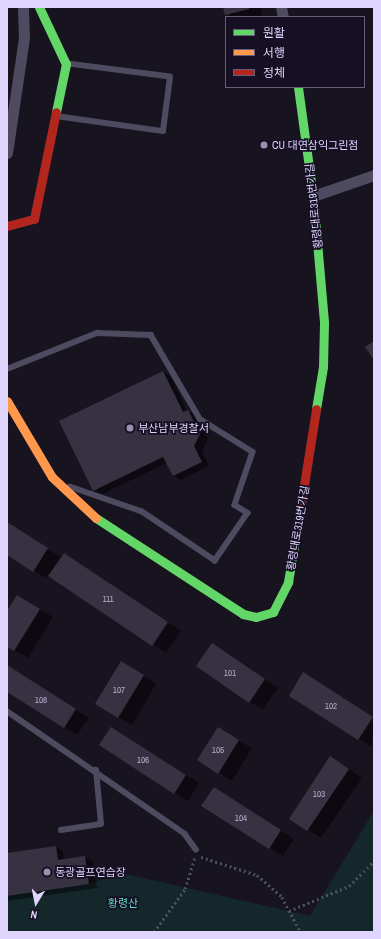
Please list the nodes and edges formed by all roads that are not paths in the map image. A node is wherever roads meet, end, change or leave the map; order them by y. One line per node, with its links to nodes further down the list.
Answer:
1 (23, 7): 6 (street)
2 (39, 7): 3 (street)
3 (66, 64): 5 (street); 5 (lane)
4 (298, 88): 8 (street, 황령대로319번가길)
5 (55, 115): 9 (street)
6 (7, 154)
7 (374, 175): 8 (street)
8 (313, 196): 12 (street, 황령대로319번가길)
9 (7, 226)
10 (7, 369): 12 (lane)
11 (7, 401): 12 (street, 황령대로319번가길)
12 (52, 477)
13 (7, 711): 14 (lane)
14 (96, 770): 15 (lane); 16 (lane)
15 (61, 830)
16 (195, 851)

